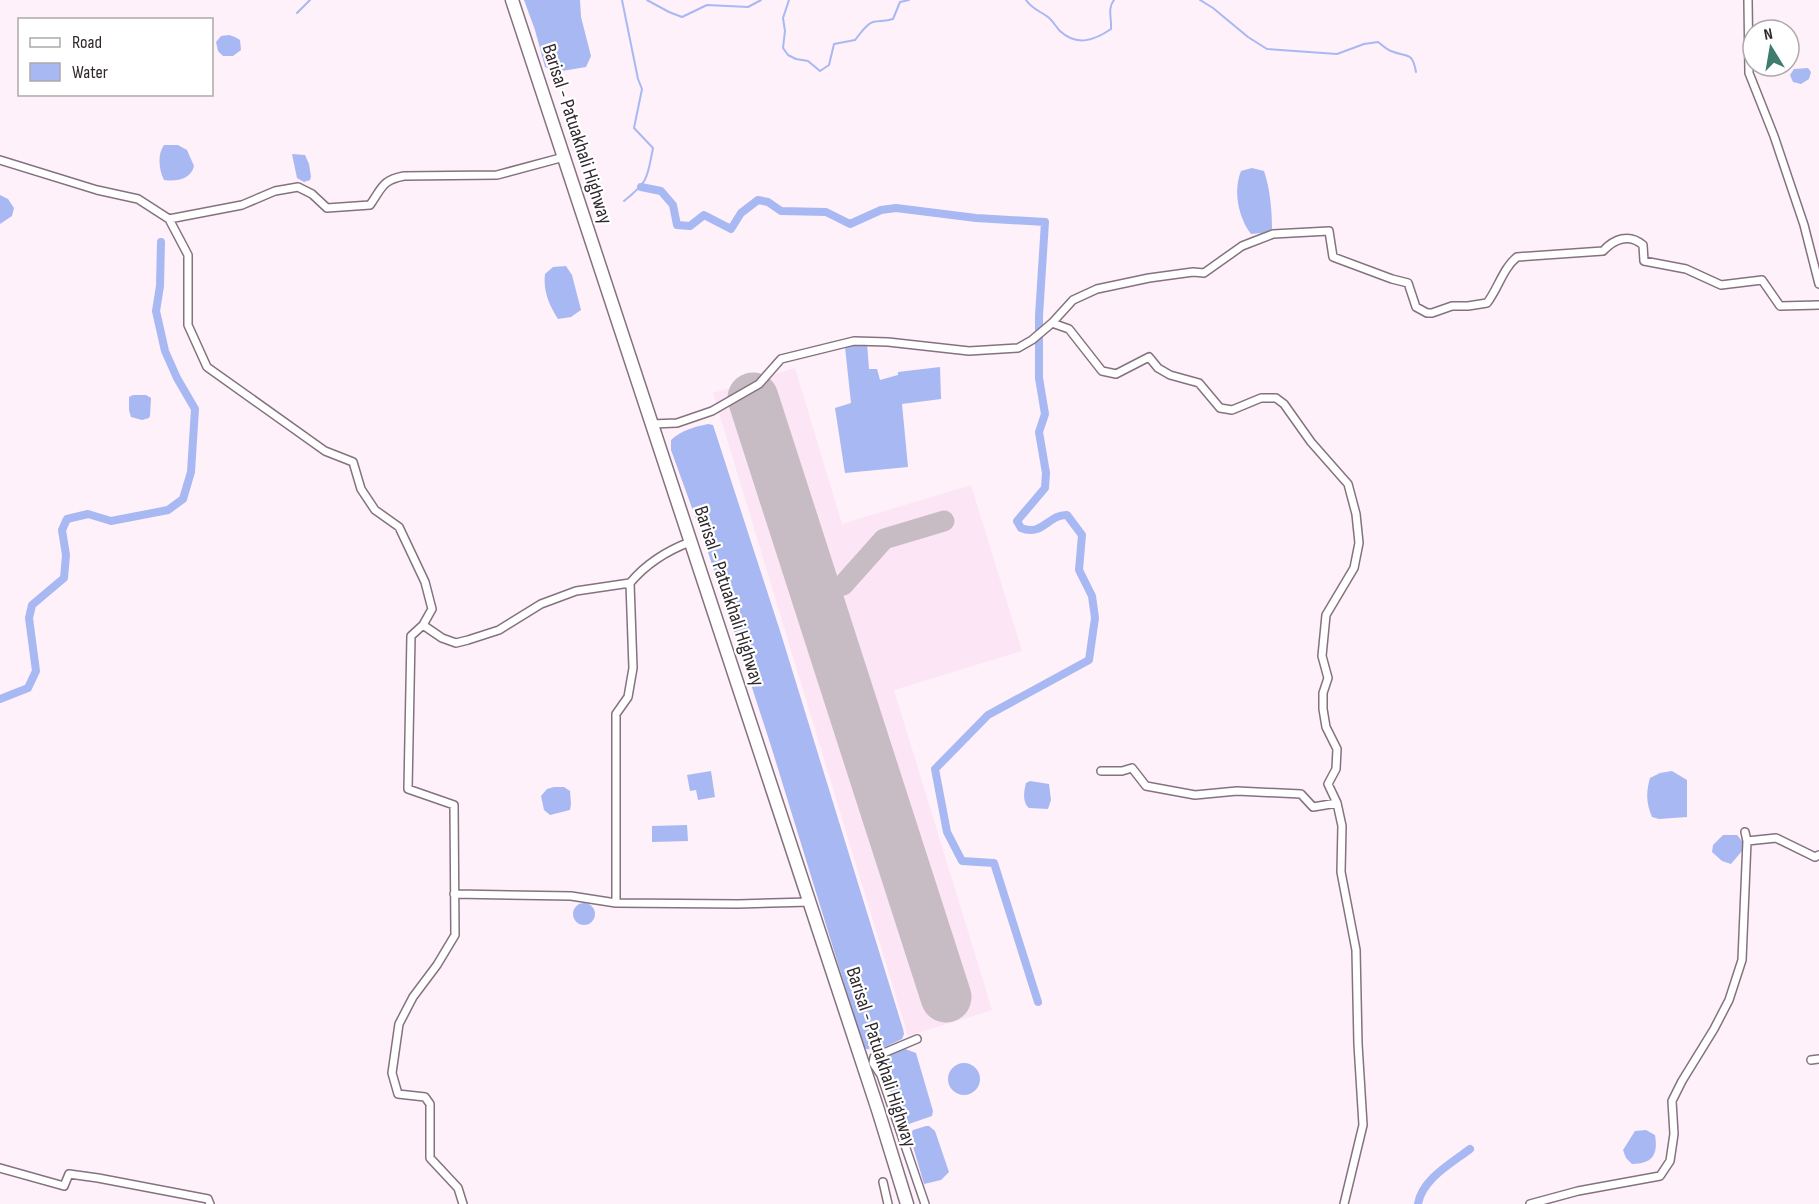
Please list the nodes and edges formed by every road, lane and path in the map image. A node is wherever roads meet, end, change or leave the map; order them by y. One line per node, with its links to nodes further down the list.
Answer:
1 (512, 0): 3 (highway, Barisal - Patuakhali Highway)
2 (1748, 0): 6 (street)
3 (564, 156): 5 (street); 9 (highway, Barisal - Patuakhali Highway)
4 (0, 160): 5 (street)
5 (169, 219): 12 (street)
6 (1819, 284)
7 (1819, 305): 8 (street)
8 (1052, 323): 9 (street); 14 (street)
9 (652, 424): 10 (highway, Barisal - Patuakhali Highway)
10 (690, 542): 11 (street); 19 (highway, Barisal - Patuakhali Highway)
11 (630, 583): 12 (street); 20 (street)
12 (423, 625): 18 (street)
13 (1101, 771): 14 (street)
14 (1338, 803): 29 (street)
15 (1745, 832): 16 (street)
16 (1747, 841): 17 (street); 30 (street)
17 (1819, 855)
18 (454, 894): 20 (street); 25 (street)
19 (810, 902): 20 (street); 27 (highway, Barisal - Patuakhali Highway)
20 (616, 903)
21 (917, 1039): 28 (street)
22 (0, 1168): 24 (street)
23 (883, 1182): 26 (street)
24 (210, 1204)
25 (463, 1204)
26 (888, 1204)
27 (907, 1204)
28 (925, 1204)
29 (1344, 1204)
30 (1530, 1204)

